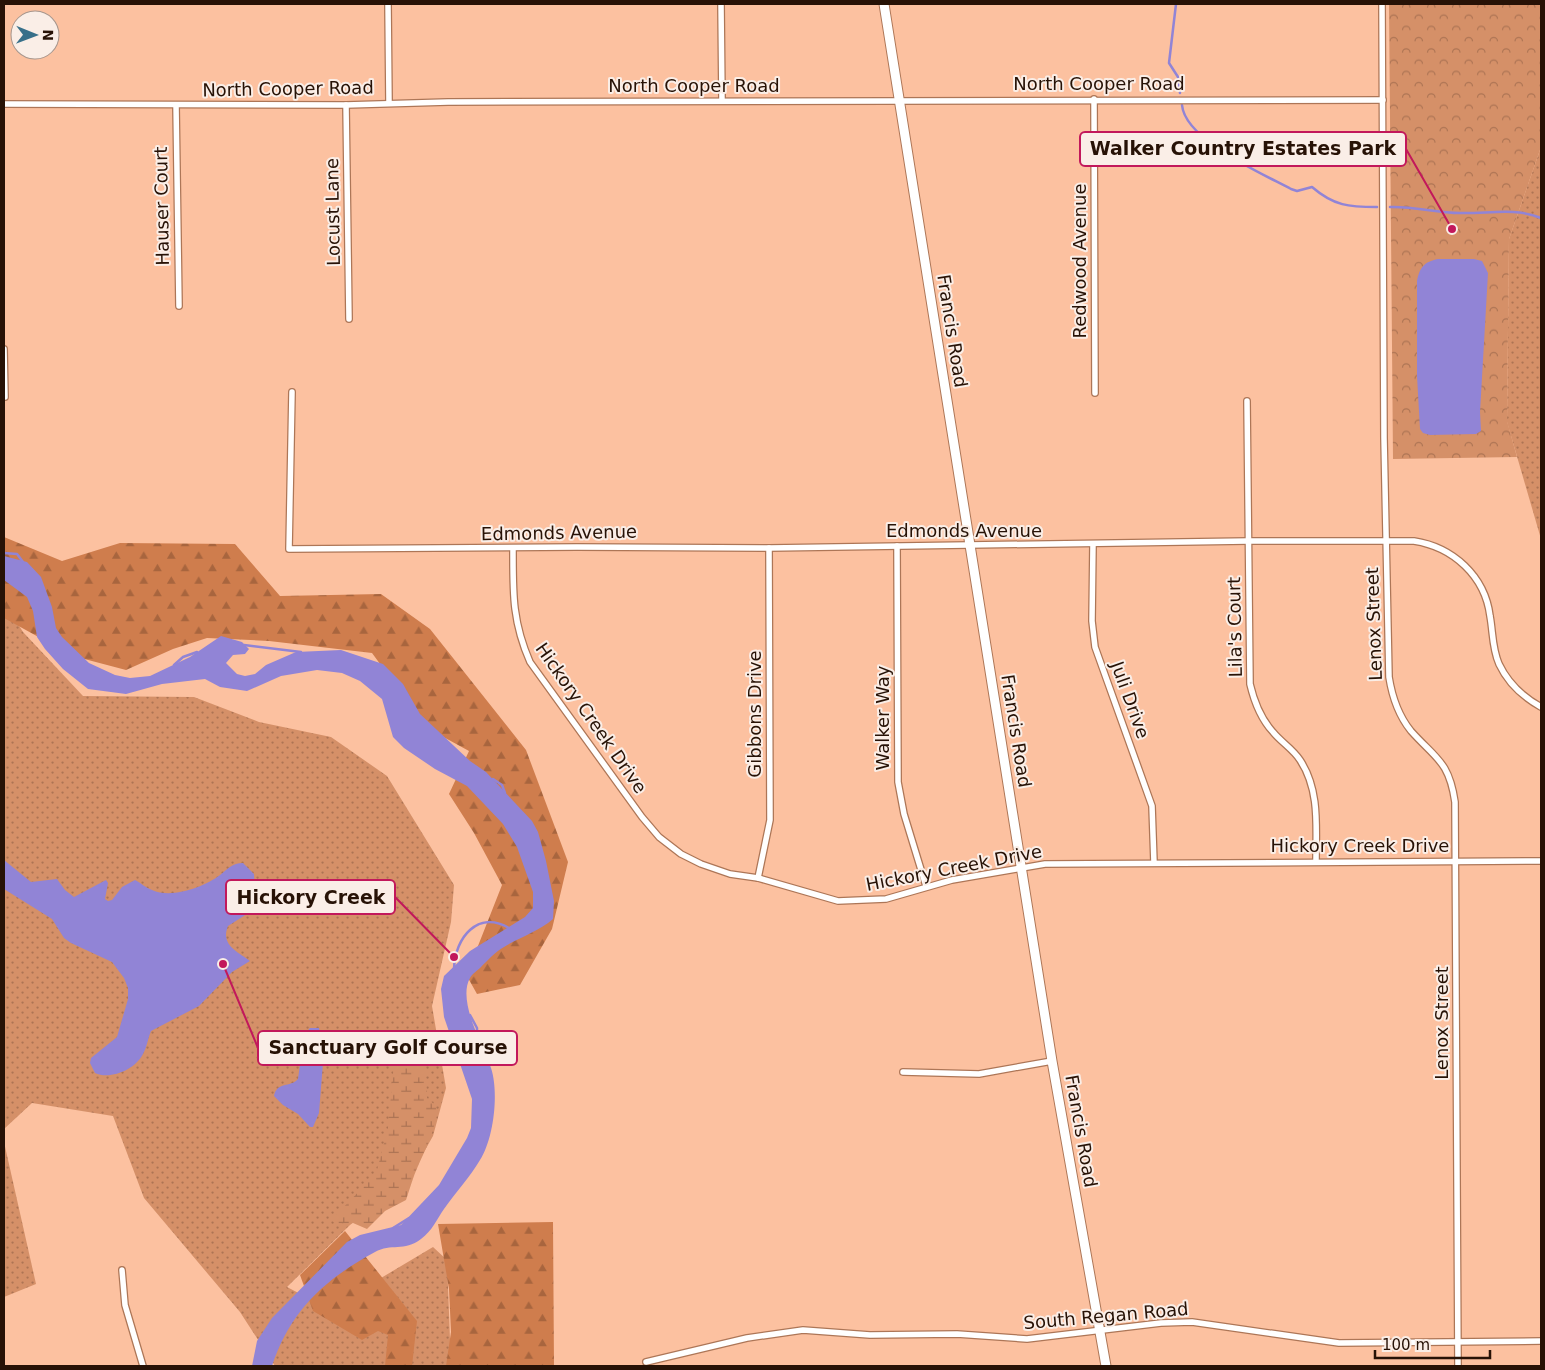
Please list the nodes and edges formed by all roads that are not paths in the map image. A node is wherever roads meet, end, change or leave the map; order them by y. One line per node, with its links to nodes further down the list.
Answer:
1 (388, 4): 9 (street)
2 (721, 4): 7 (street)
3 (884, 4): 8 (street, Francis Road)
4 (1382, 4): 6 (street, Lenox Street)
5 (1094, 99): 6 (street, North Cooper Road); 8 (street, North Cooper Road); 17 (street, Redwood Avenue)
6 (1383, 100): 20 (street, Lenox Street)
7 (722, 101): 8 (street, North Cooper Road); 9 (street, North Cooper Road)
8 (899, 101): 24 (street, Francis Road)
9 (389, 103): 11 (street, North Cooper Road)
10 (4, 104): 12 (street, North Cooper Road)
11 (346, 105): 12 (street, North Cooper Road); 14 (street, Locust Lane)
12 (176, 106): 13 (street, Hauser Court)
13 (179, 306)
14 (348, 319)
15 (4, 349): 18 (street)
16 (292, 392): 26 (street, Edmonds Avenue)
17 (1095, 393)
18 (5, 396)
19 (1247, 401): 21 (street, Lila's Court)
20 (1387, 540): 21 (street, Edmonds Avenue); 27 (street, Edmonds Avenue); 28 (street, Lenox Street)
21 (1248, 541): 22 (street, Edmonds Avenue); 30 (street, Lila's Court)
22 (1092, 544): 24 (street, Edmonds Avenue); 31 (street, Juli Drive)
23 (897, 546): 24 (street, Edmonds Avenue); 25 (street, Edmonds Avenue); 34 (street, Walker Way)
24 (970, 546): 32 (street, Francis Road)
25 (769, 548): 26 (street, Edmonds Avenue); 33 (street, Gibbons Drive)
26 (512, 549): 33 (street, Hickory Creek Drive)
27 (1541, 707)
28 (1456, 861): 29 (street, Hickory Creek Drive); 30 (street, Hickory Creek Drive); 40 (street, Lenox Street)
29 (1541, 861)
30 (1316, 862): 31 (street, Hickory Creek Drive)
31 (1154, 863): 32 (street, Hickory Creek Drive)
32 (1021, 867): 34 (street, Hickory Creek Drive); 35 (street, Francis Road)
33 (758, 878): 34 (street, Hickory Creek Drive)
34 (926, 886)
35 (1052, 1061): 36 (street); 38 (street, Francis Road)
36 (903, 1072)
37 (122, 1270): 42 (street)
38 (1100, 1332): 40 (street, South Regan Road); 41 (street, South Regan Road); 43 (street, Francis Road)
39 (1541, 1341): 40 (street, South Regan Road)
40 (1459, 1342): 44 (street, Lenox Street)
41 (646, 1362)
42 (143, 1366)
43 (1106, 1366)
44 (1458, 1366)

